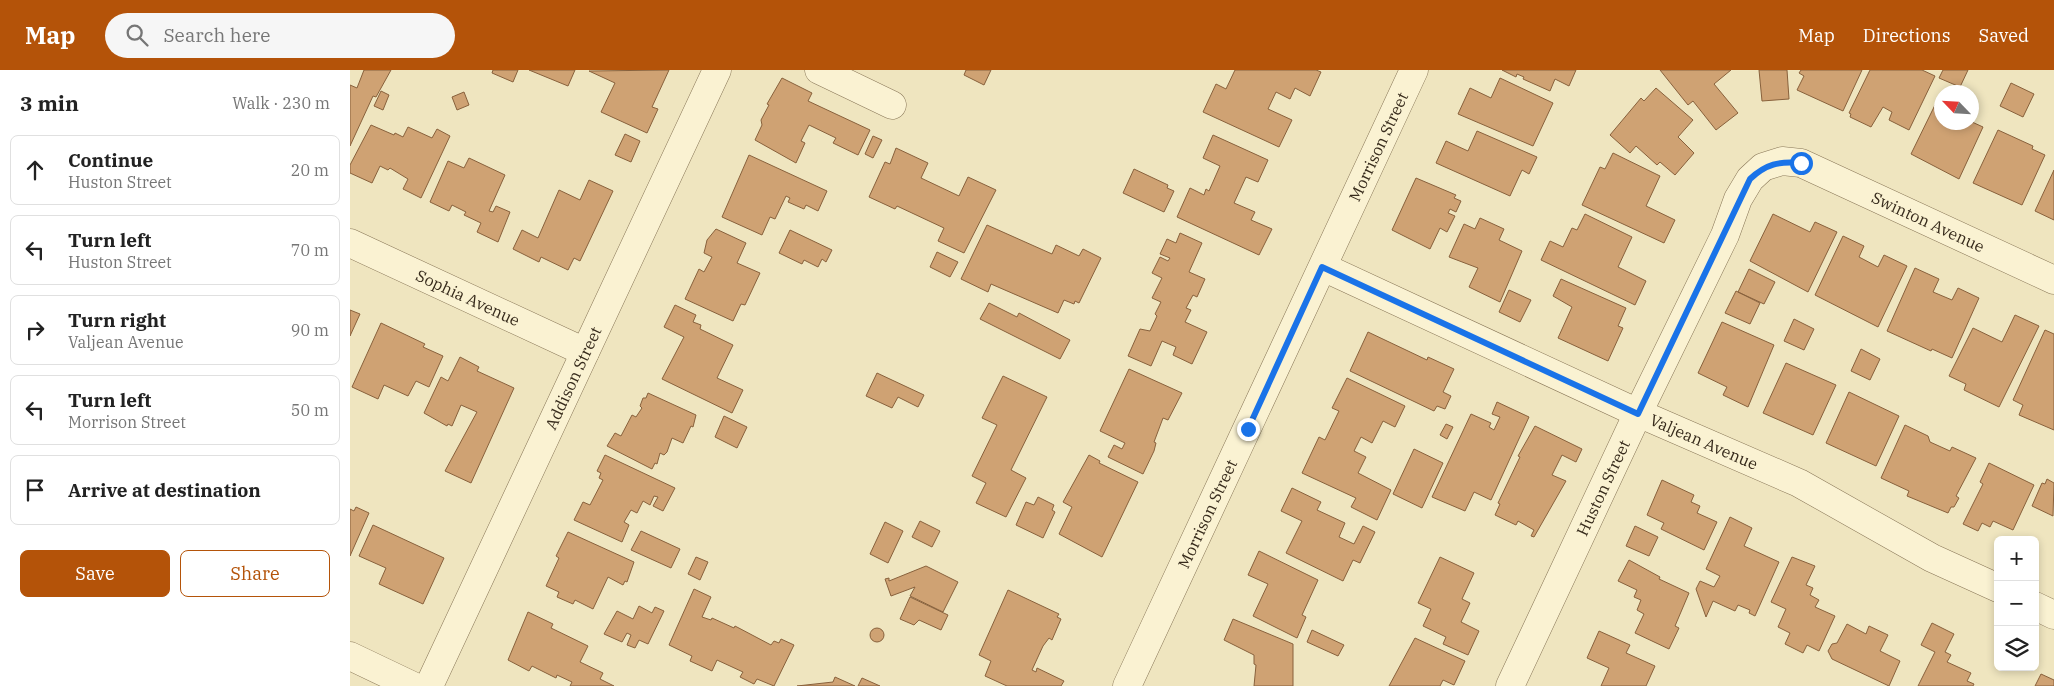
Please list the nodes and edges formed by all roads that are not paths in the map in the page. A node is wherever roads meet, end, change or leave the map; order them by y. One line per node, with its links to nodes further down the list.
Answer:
1 (717, 70): 9 (street, Addison Street)
2 (819, 70): 4 (street)
3 (1414, 70): 7 (street, Morrison Street)
4 (892, 105)
5 (1801, 163): 8 (street, Swinton Avenue); 10 (street, Huston Street)
6 (350, 243): 9 (street, Sophia Avenue)
7 (1322, 267): 10 (street, Valjean Avenue); 17 (street, Morrison Street)
8 (2054, 280)
9 (585, 352): 16 (street, Addison Street)
10 (1638, 414): 11 (street, Valjean Avenue); 18 (street, Huston Street)
11 (1994, 586)
12 (2039, 608): 13 (street)
13 (2054, 615)
14 (350, 656): 15 (street)
15 (413, 686)
16 (429, 686)
17 (1128, 686)
18 (1510, 686)

